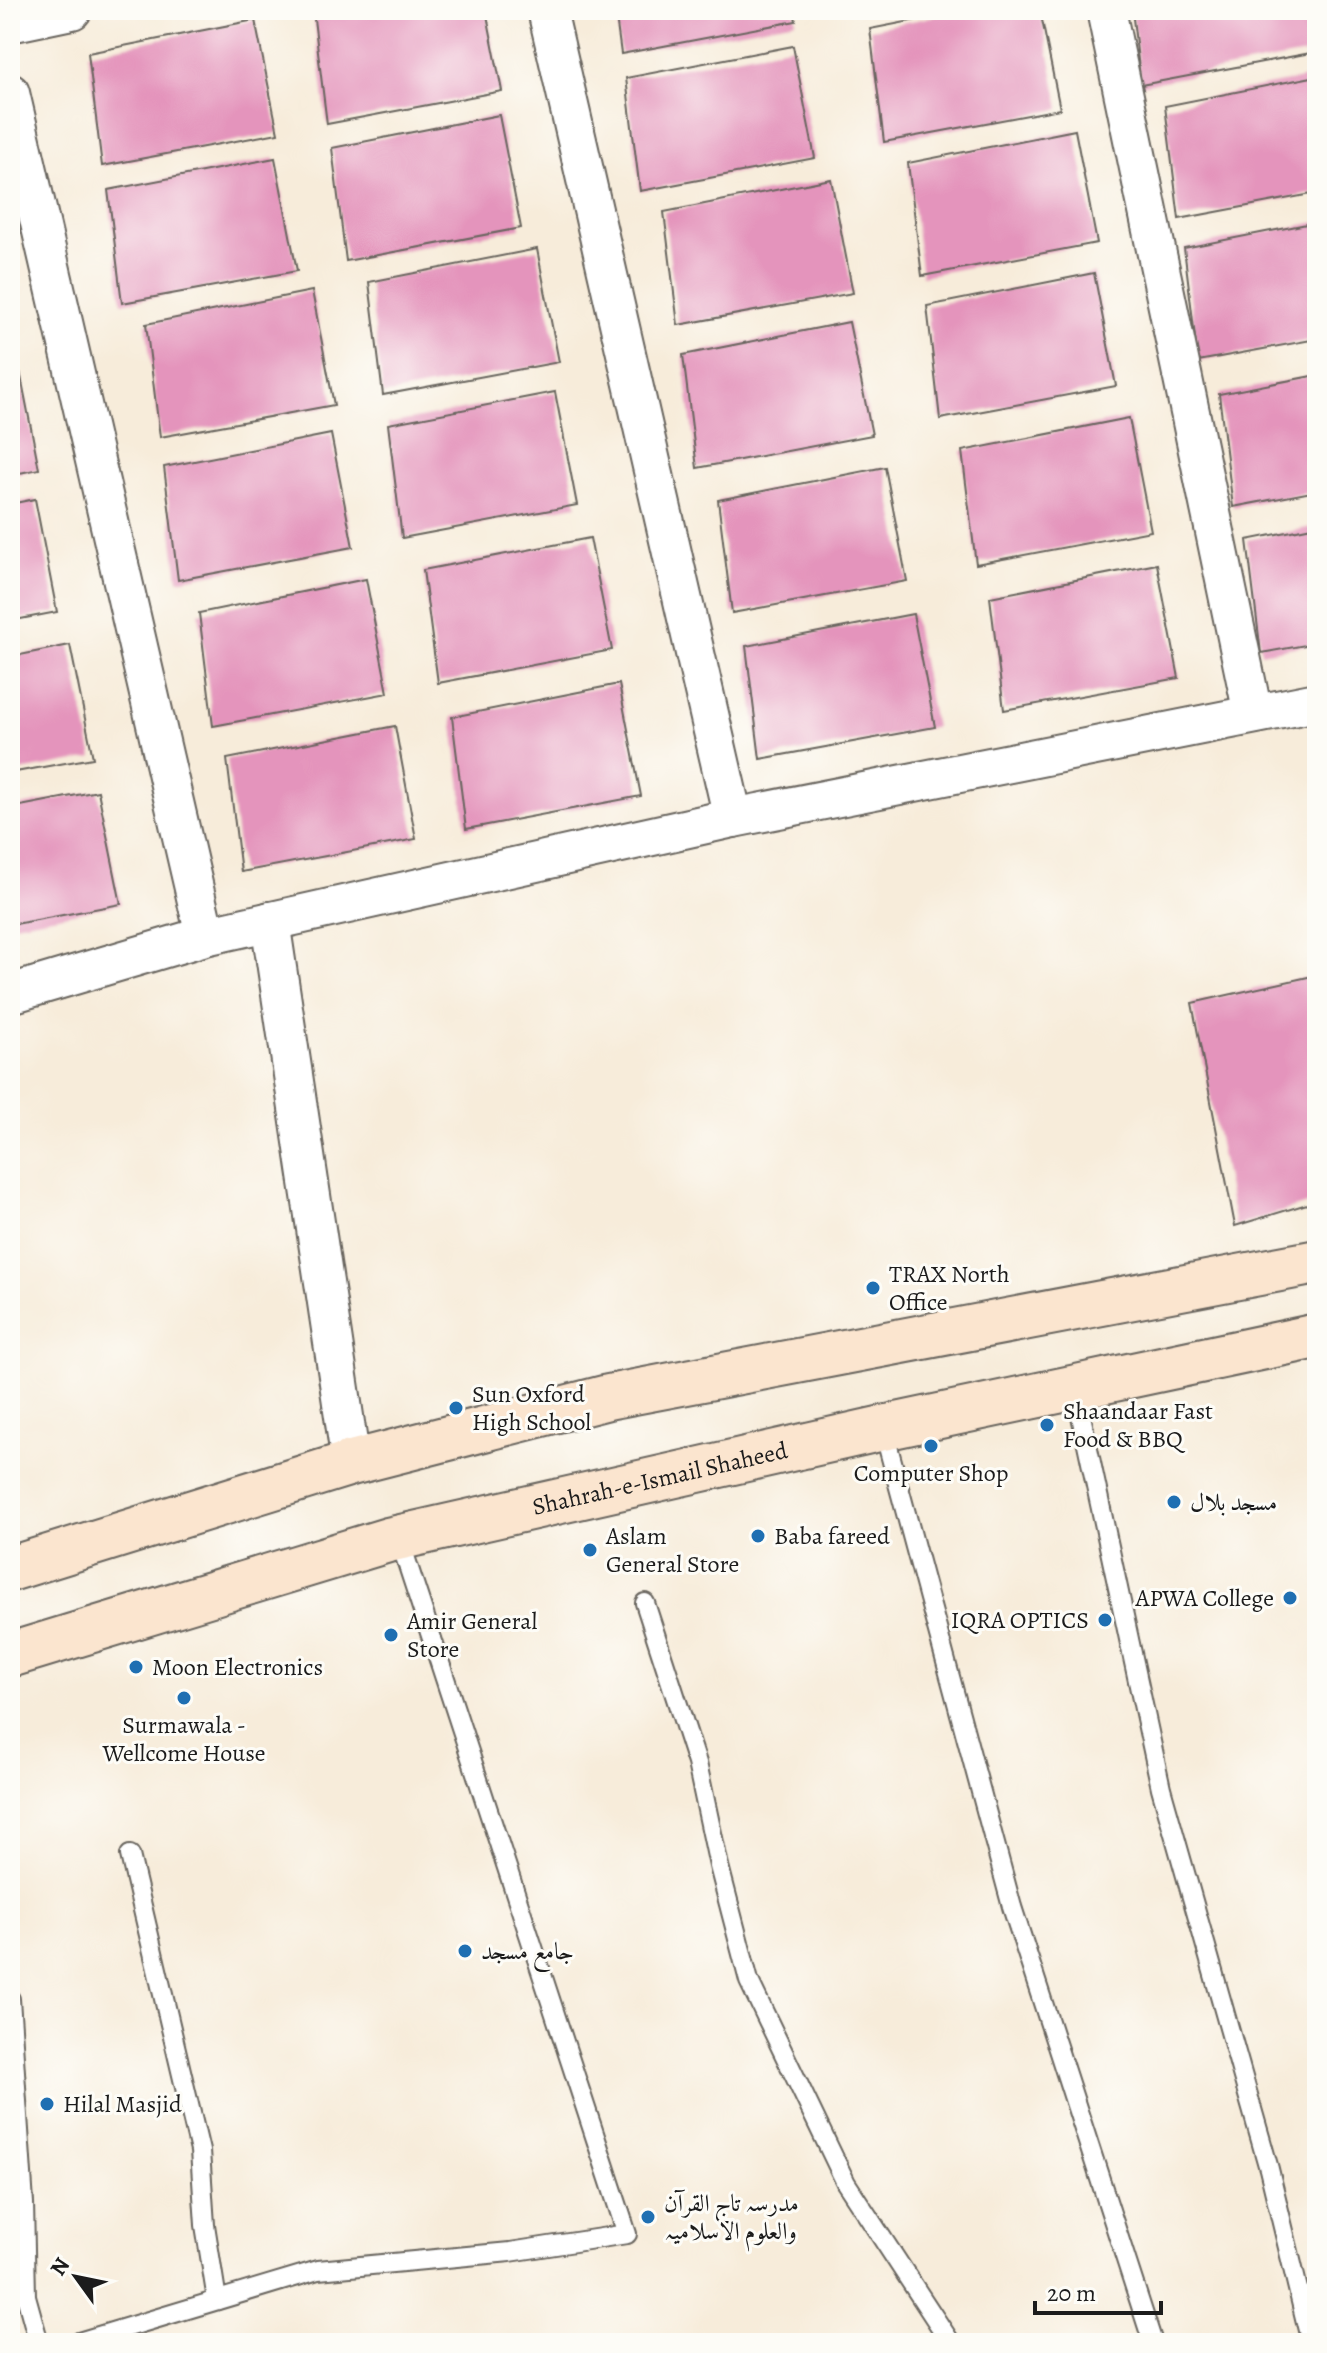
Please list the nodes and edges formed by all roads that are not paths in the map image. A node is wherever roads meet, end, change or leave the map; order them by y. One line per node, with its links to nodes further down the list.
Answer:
1 (72, 10): 4 (street)
2 (547, 10): 8 (street)
3 (1106, 10): 7 (street)
4 (10, 23)
5 (10, 93): 10 (street)
6 (1317, 702): 7 (street)
7 (1253, 714): 8 (street)
8 (733, 818): 9 (street)
9 (270, 921): 10 (street); 16 (street)
10 (205, 936): 11 (street)
11 (10, 994)
12 (1317, 1262): 16 (main road)
13 (1317, 1336): 14 (main road, Shahrah-e-Ismail Shaheed)
14 (1075, 1388): 15 (main road, Shahrah-e-Ismail Shaheed); 28 (lane)
15 (883, 1428): 17 (main road, Shahrah-e-Ismail Shaheed); 27 (lane)
16 (351, 1463): 18 (main road)
17 (399, 1538): 20 (main road, Shahrah-e-Ismail Shaheed); 23 (lane)
18 (10, 1569)
19 (645, 1603): 26 (lane)
20 (10, 1655)
21 (130, 1855): 23 (lane)
22 (10, 1999): 24 (lane)
23 (217, 2300): 25 (lane)
24 (39, 2343)
25 (75, 2343)
26 (951, 2343)
27 (1153, 2343)
28 (1311, 2343)

